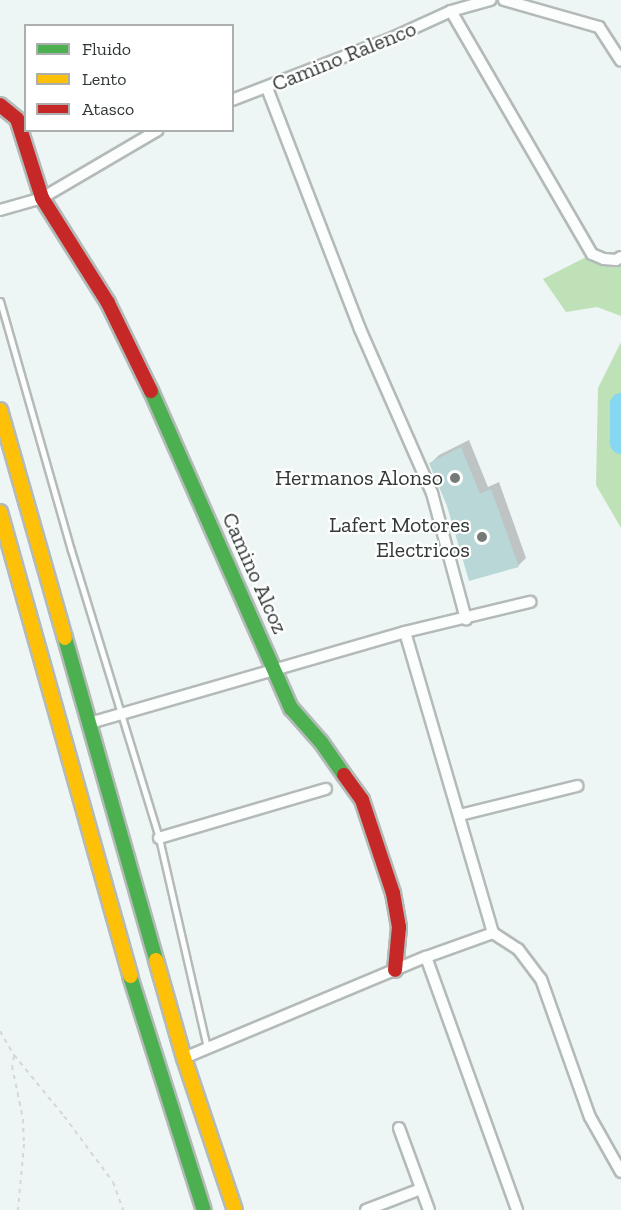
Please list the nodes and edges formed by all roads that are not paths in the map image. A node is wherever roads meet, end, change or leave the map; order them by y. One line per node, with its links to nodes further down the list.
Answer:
1 (490, 0): 3 (street, Camino Ralenco)
2 (504, 0): 4 (street)
3 (450, 11): 5 (street, Camino Ralenco); 11 (street)
4 (621, 61)
5 (267, 88): 6 (street, Camino Ralenco); 16 (street)
6 (234, 99)
7 (0, 105): 9 (main road, Camino Alcoz)
8 (155, 132): 9 (street)
9 (42, 198): 10 (street); 18 (main road, Camino Alcoz)
10 (0, 210)
11 (621, 257)
12 (0, 301): 19 (lane)
13 (0, 410): 20 (main road)
14 (0, 512): 34 (main road)
15 (530, 602): 16 (street)
16 (466, 619): 17 (street)
17 (405, 632): 18 (street); 23 (street)
18 (276, 669): 19 (street); 27 (main road, Camino Alcoz)
19 (120, 714): 20 (street); 24 (lane)
20 (90, 723): 29 (main road)
21 (577, 786): 23 (street)
22 (326, 789): 24 (street)
23 (460, 815): 25 (street)
24 (159, 838): 28 (lane)
25 (493, 933): 26 (street); 31 (street)
26 (426, 957): 27 (street); 38 (street)
27 (395, 970): 28 (street)
28 (207, 1048): 29 (street)
29 (184, 1058): 35 (main road)
30 (399, 1128): 33 (street)
31 (617, 1154): 32 (street)
32 (621, 1172)
33 (421, 1189): 36 (street); 37 (street)
34 (204, 1210)
35 (234, 1210)
36 (366, 1210)
37 (429, 1210)
38 (517, 1210)

